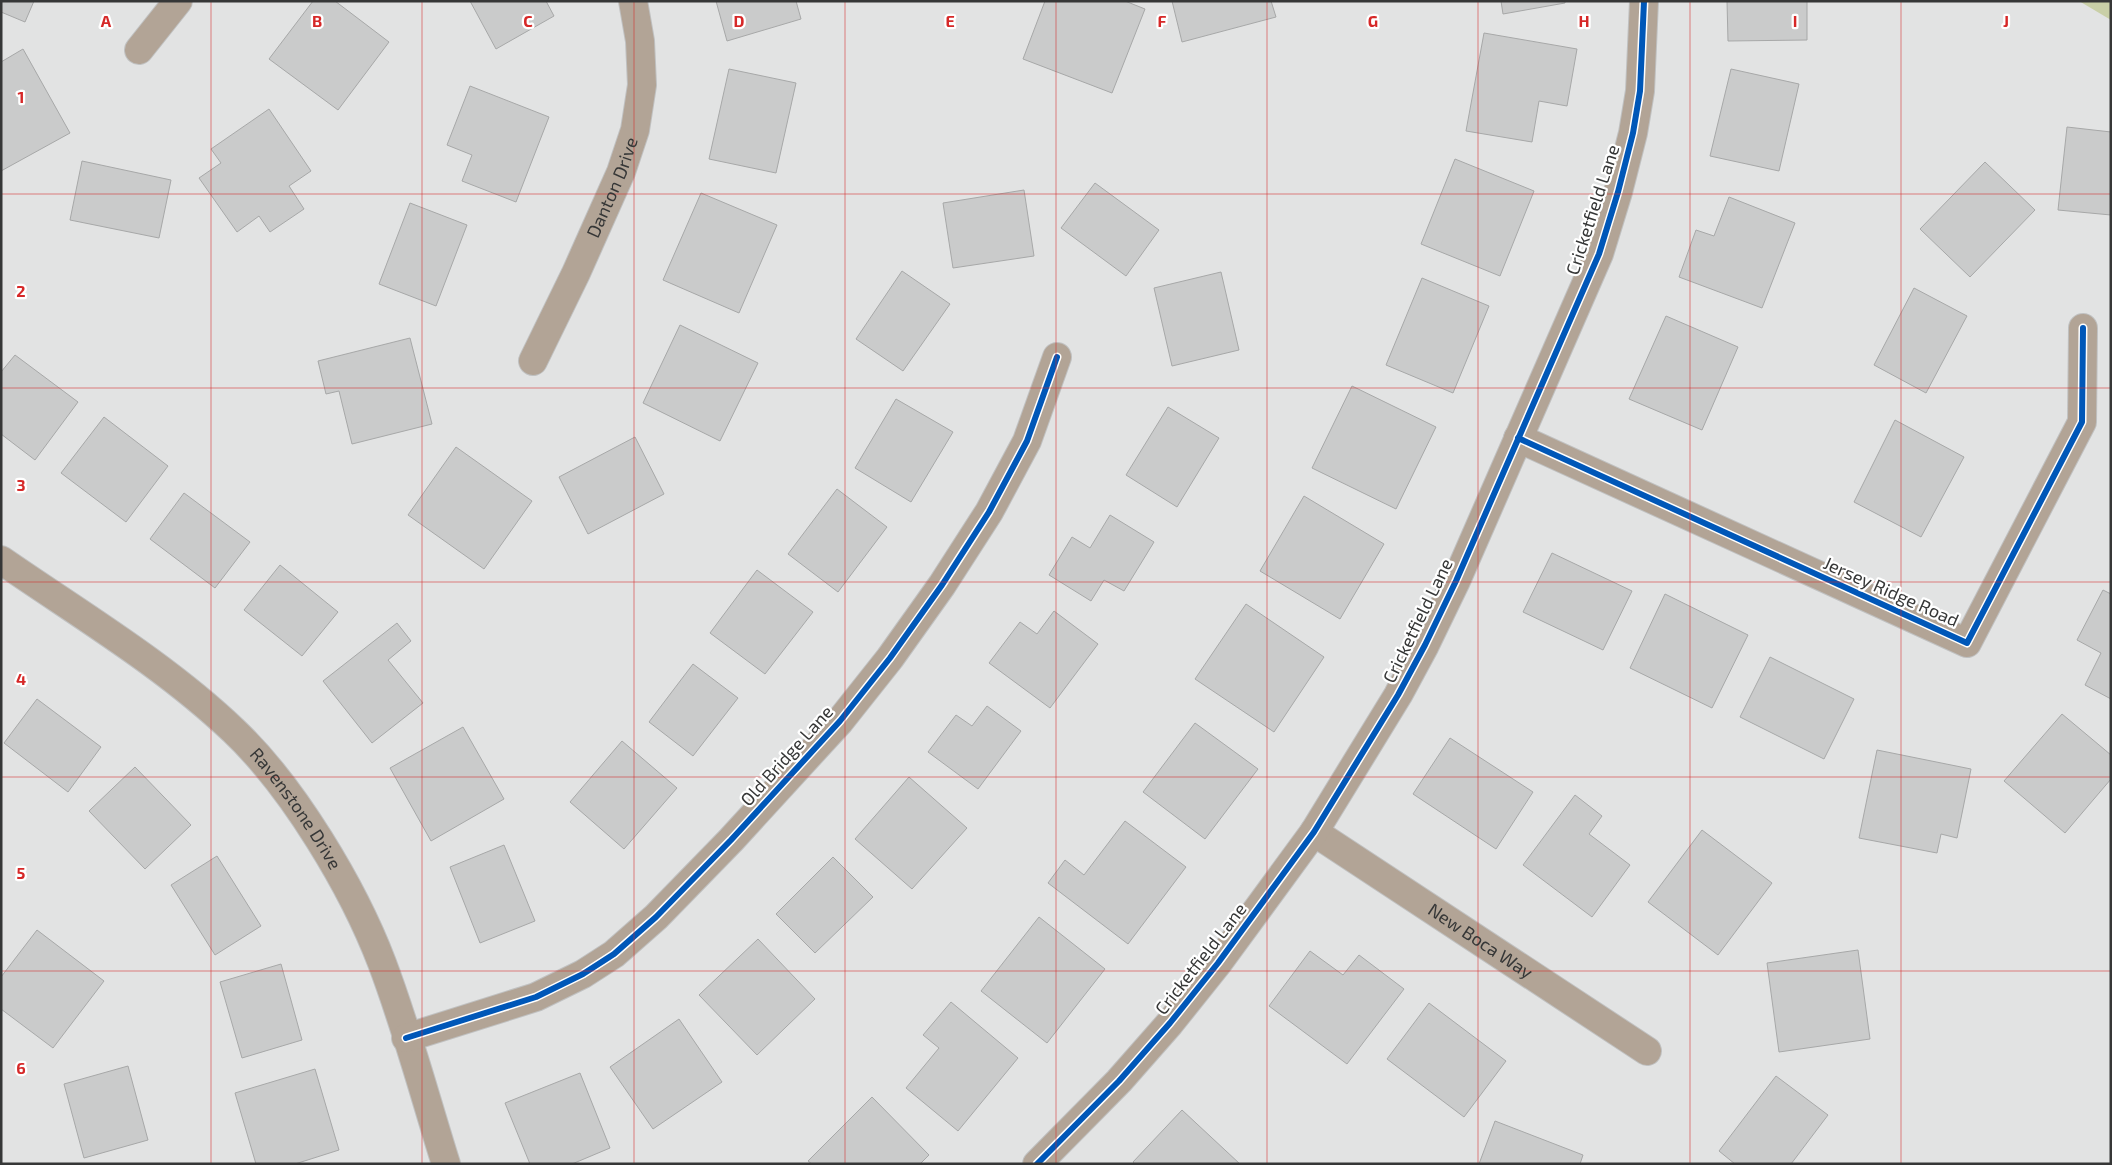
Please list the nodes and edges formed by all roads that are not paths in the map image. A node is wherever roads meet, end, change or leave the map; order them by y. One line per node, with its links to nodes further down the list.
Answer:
1 (178, 1): 4 (street)
2 (632, 1): 7 (street, Danton Drive)
3 (1644, 1): 8 (street, Cricketfield Lane)
4 (139, 50)
5 (2083, 328): 8 (street, Jersey Ridge Road)
6 (1057, 357): 11 (street, Old Bridge Lane)
7 (533, 361)
8 (1518, 438): 10 (street, Cricketfield Lane)
9 (1, 560): 11 (street, Ravenstone Drive)
10 (1314, 832): 12 (street, New Boca Way); 14 (street, Cricketfield Lane)
11 (406, 1038): 13 (street, Ravenstone Drive)
12 (1647, 1051)
13 (446, 1164)
14 (1038, 1164)

